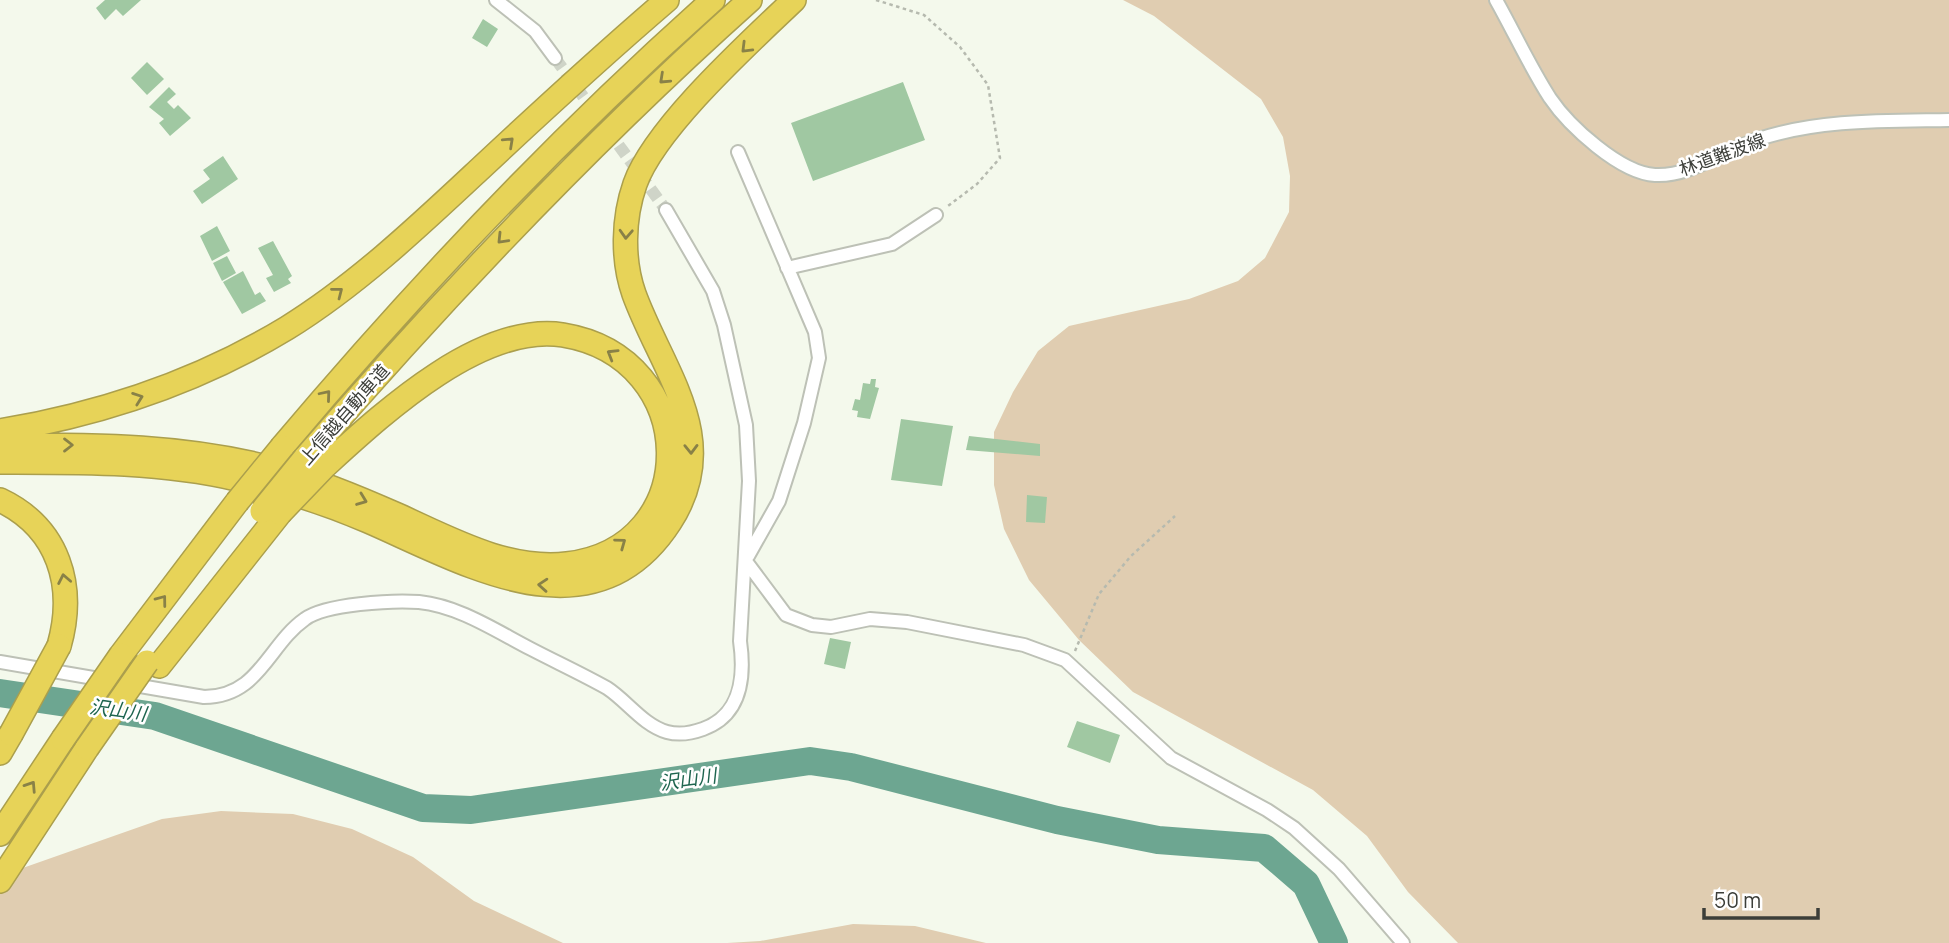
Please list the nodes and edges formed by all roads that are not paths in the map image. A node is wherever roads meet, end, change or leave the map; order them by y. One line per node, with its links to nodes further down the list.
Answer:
1 (496, 0): 7 (street)
2 (667, 0): 13 (highway, one-way to 2)
3 (713, 0): 21 (highway, 上信越自動車道, one-way to 3, bridge)
4 (750, 0): 16 (highway, 上信越自動車道, one-way to 16)
5 (794, 0): 15 (highway, one-way to 15)
6 (1496, 0): 8 (street, 林道難波線)
7 (555, 58)
8 (1949, 120)
9 (738, 152): 12 (street)
10 (666, 210): 18 (street)
11 (936, 215): 12 (street)
12 (787, 268): 18 (street)
13 (0, 431)
14 (0, 445): 16 (highway, one-way to 16)
15 (0, 462)
16 (315, 462): 22 (highway, 上信越自動車道, bridge)
17 (0, 500): 20 (highway, one-way to 17, bridge)
18 (745, 560): 19 (street); 23 (street)
19 (0, 663)
20 (6, 743)
21 (0, 834)
22 (0, 881)
23 (1404, 943)

